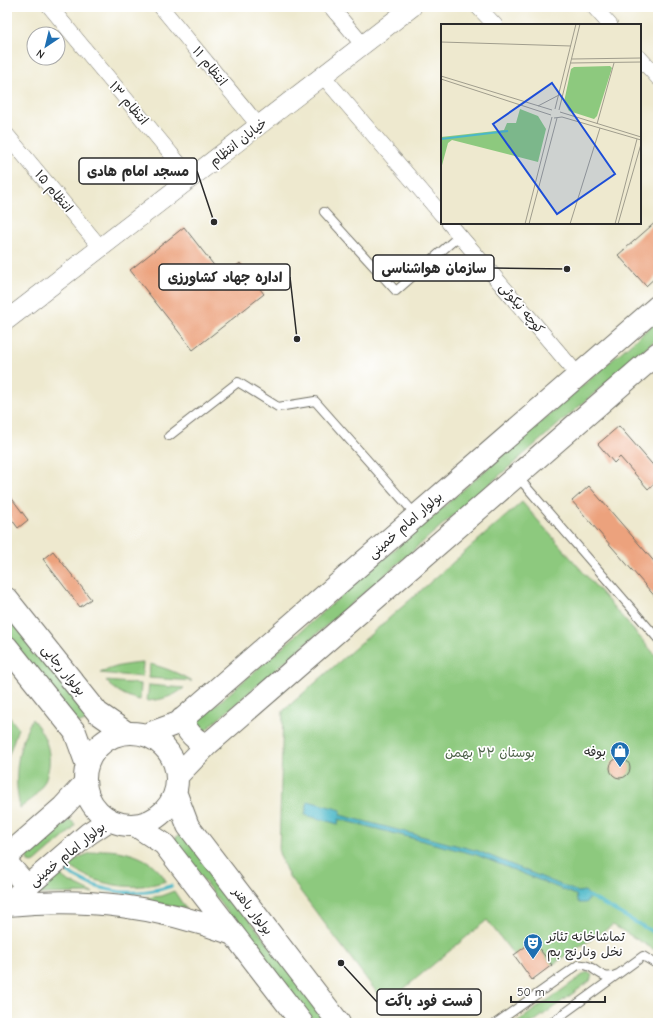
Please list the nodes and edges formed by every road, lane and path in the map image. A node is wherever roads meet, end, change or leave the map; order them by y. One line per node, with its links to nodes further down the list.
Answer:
1 (50, 7): 15 (street, انتظام ۱۳)
2 (161, 7): 13 (street, انتظام ۱۱)
3 (331, 7): 9 (street)
4 (412, 7): 9 (street, خیابان انتظام)
5 (478, 7): 7 (street)
6 (594, 7): 8 (street)
7 (494, 24)
8 (609, 24)
9 (363, 45): 11 (street, خیابان انتظام)
10 (641, 59): 12 (street)
11 (323, 76): 13 (street, خیابان انتظام); 17 (street)
12 (658, 78)
13 (259, 126): 15 (street, خیابان انتظام)
14 (7, 135): 20 (street, انتظام ۱۵)
15 (191, 178): 20 (street, خیابان انتظام)
16 (324, 212): 19 (lane)
17 (441, 214)
18 (450, 224): 19 (street, کوچه نیکوئی)
19 (460, 235): 24 (street, کوچه نیکوئی)
20 (101, 248): 22 (street, خیابان انتظام)
21 (658, 306): 24 (main road, بولوار امام خمینی)
22 (7, 320)
23 (658, 353): 26 (main road)
24 (578, 375): 27 (main road, بولوار امام خمینی)
25 (169, 436): 27 (lane)
26 (516, 476): 29 (lane); 33 (main road)
27 (416, 515): 31 (main road, بولوار امام خمینی)
28 (7, 599): 32 (main road, بولوار رجایی)
29 (658, 638)
30 (7, 647): 34 (main road)
31 (182, 719): 32 (main road, بولوار امام خمینی); 33 (main road)
32 (136, 734): 34 (main road); 35 (main road)
33 (207, 745): 35 (main road)
34 (86, 774): 36 (main road); 38 (main road)
35 (177, 784): 37 (main road); 48 (main road, بولوار باهنر)
36 (109, 820): 37 (main road); 40 (main road, بولوار امام خمینی)
37 (135, 825): 42 (main road)
38 (7, 856)
39 (7, 863): 40 (main road)
40 (27, 886): 41 (main road, بولوار امام خمینی)
41 (7, 905): 42 (main road)
42 (233, 934): 47 (main road)
43 (658, 965): 45 (lane)
44 (596, 971): 45 (lane); 46 (lane); 49 (lane)
45 (618, 974): 46 (lane)
46 (592, 993): 50 (lane)
47 (302, 1023)
48 (339, 1023)
49 (496, 1023)
50 (551, 1023)

